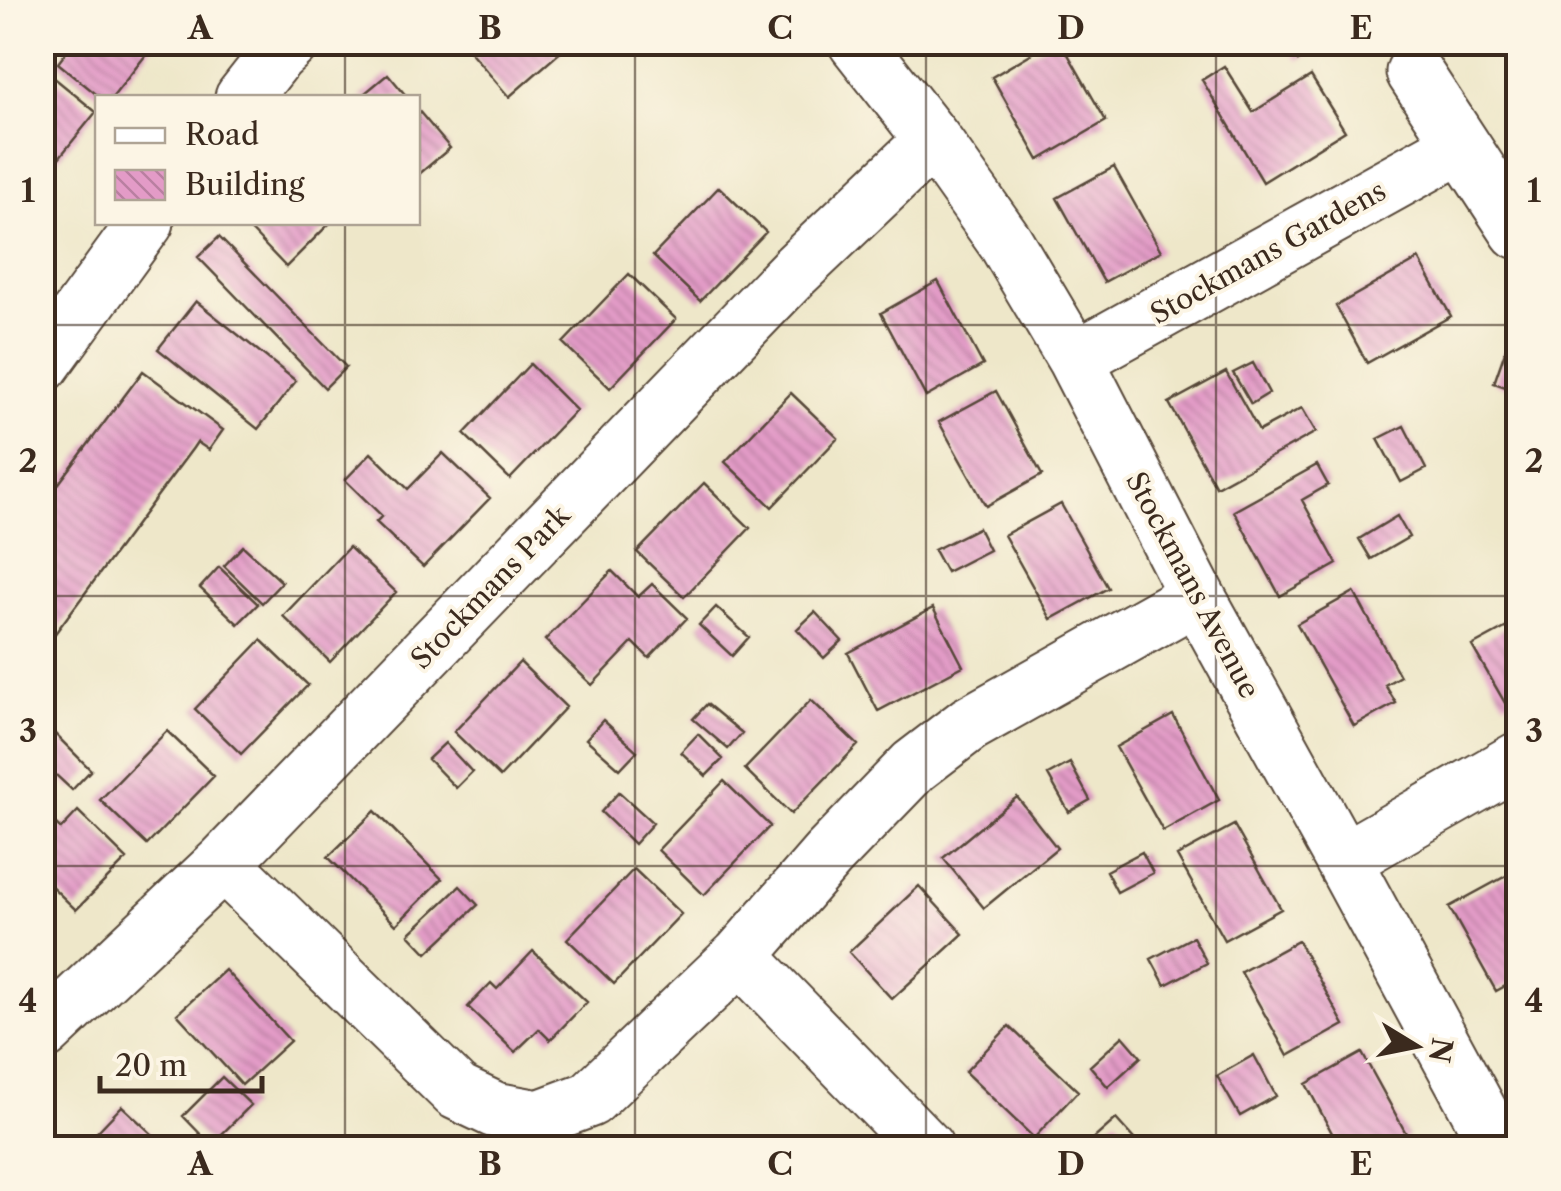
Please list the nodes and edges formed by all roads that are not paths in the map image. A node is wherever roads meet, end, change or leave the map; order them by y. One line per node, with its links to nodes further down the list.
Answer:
1 (290, 42): 4 (street)
2 (856, 42): 5 (street, Stockmans Avenue)
3 (1414, 72): 6 (street)
4 (245, 95)
5 (933, 140): 9 (street, Stockmans Avenue); 14 (street, Stockmans Park)
6 (1461, 145): 8 (street); 9 (street, Stockmans Gardens)
7 (144, 225): 10 (street)
8 (1518, 231)
9 (1075, 360): 11 (street, Stockmans Avenue)
10 (42, 364)
11 (1197, 596): 13 (street, Stockmans Avenue); 15 (street)
12 (1518, 760): 13 (street)
13 (1343, 860): 18 (street, Stockmans Avenue)
14 (223, 863): 15 (street); 16 (street, Stockmans Park)
15 (740, 956): 17 (street)
16 (44, 1032)
17 (926, 1148)
18 (1499, 1148)

